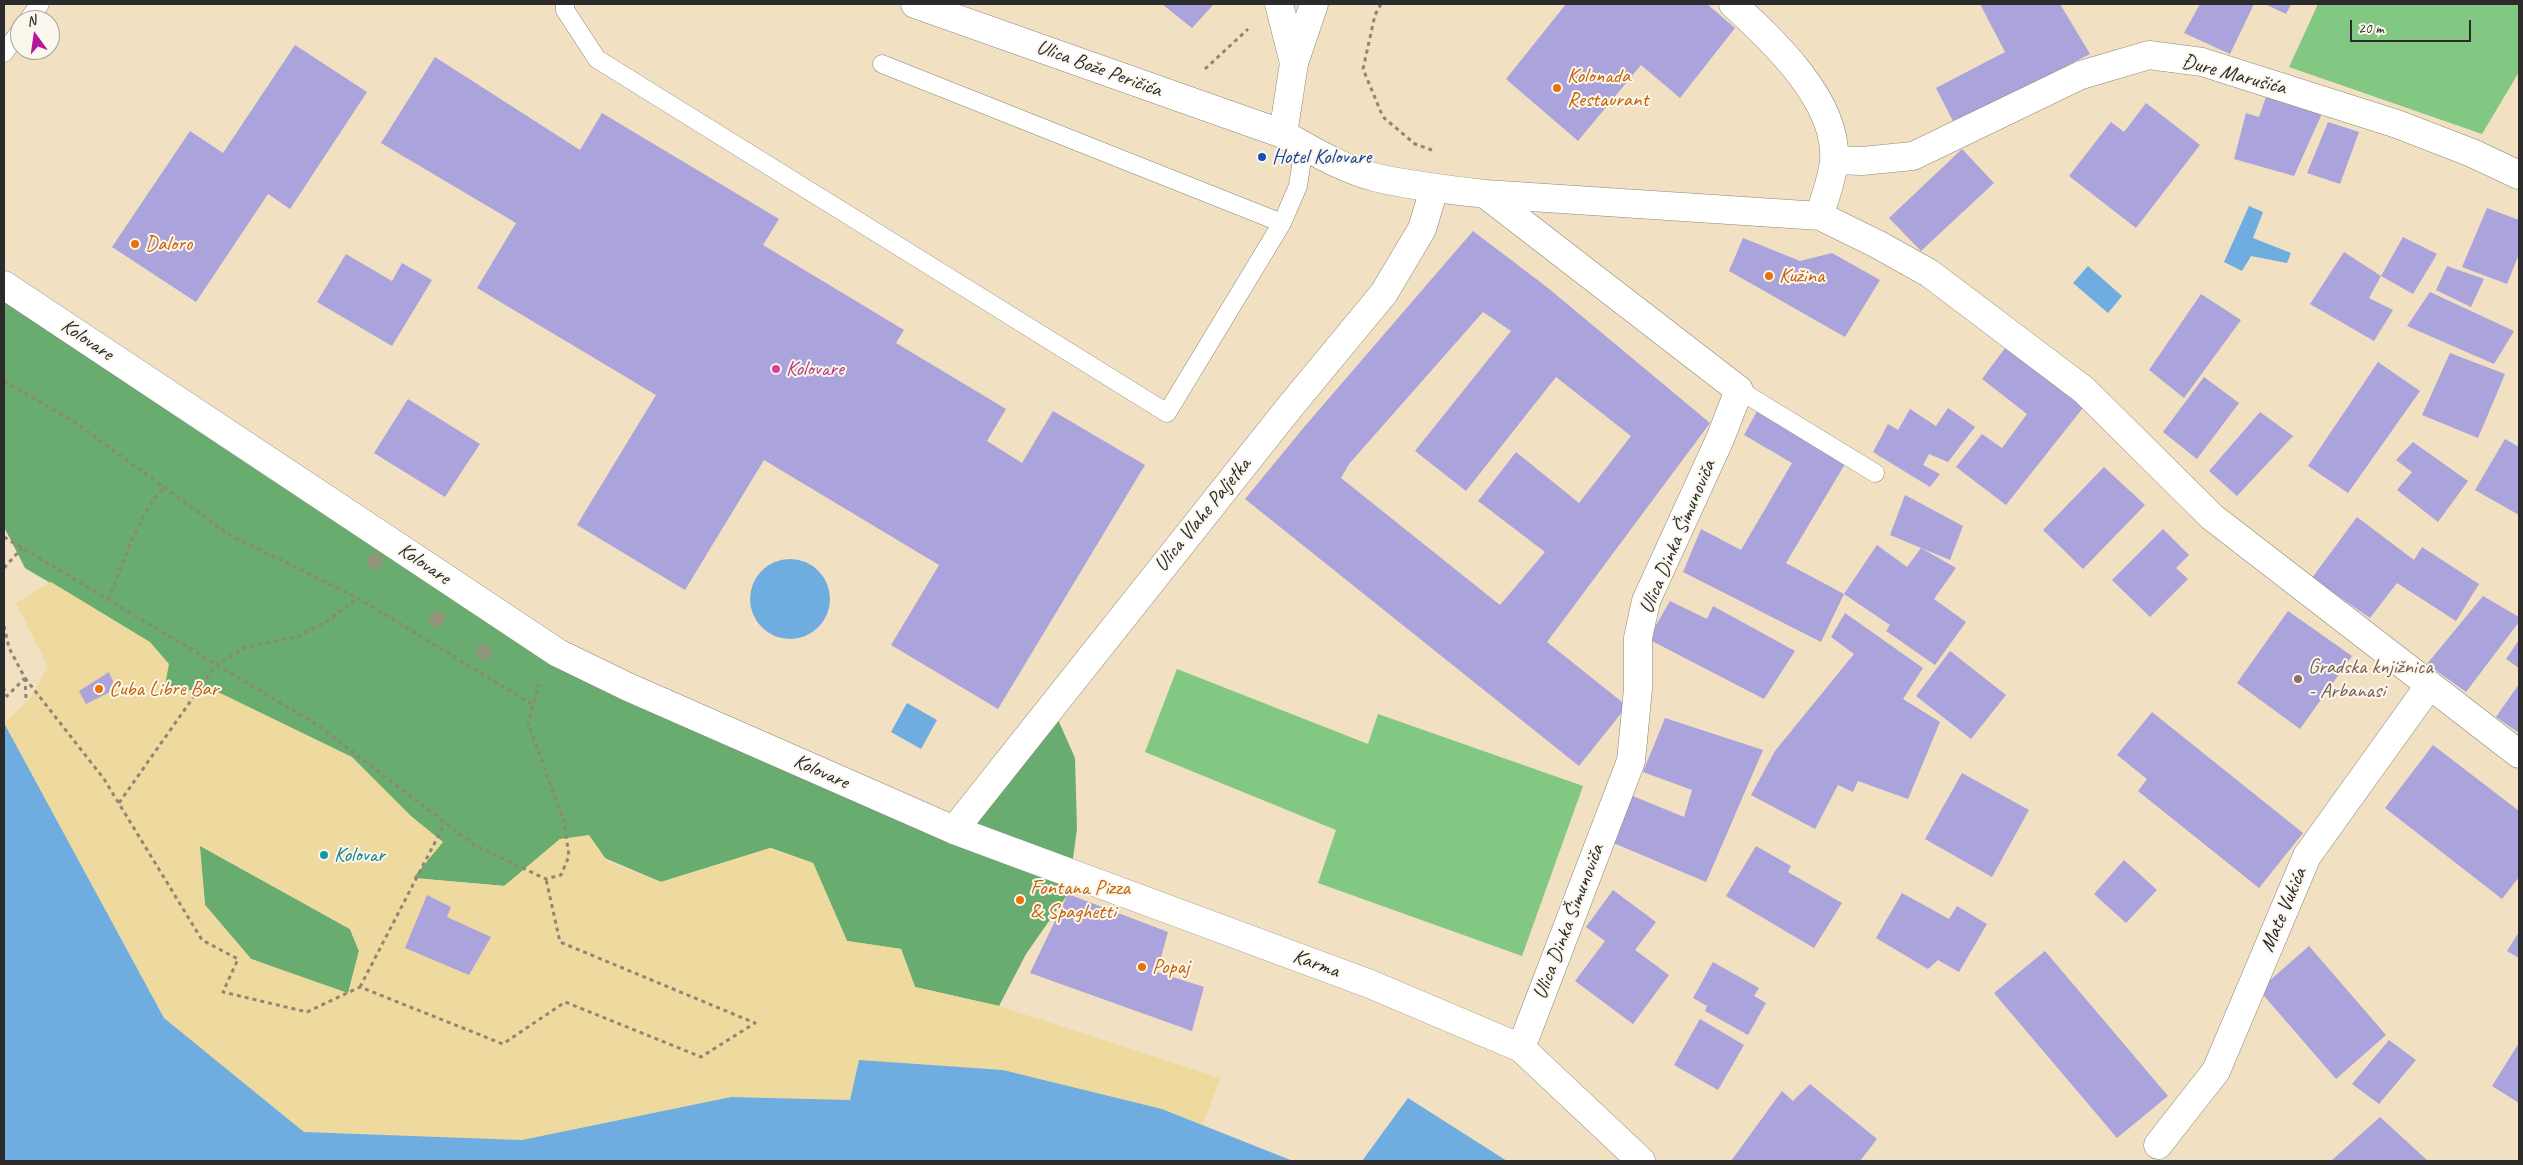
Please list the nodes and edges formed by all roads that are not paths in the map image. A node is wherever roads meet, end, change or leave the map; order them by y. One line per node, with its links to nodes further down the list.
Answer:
1 (565, 4): 14 (lane)
2 (915, 4): 8 (street, Ulica Bože Peričića)
3 (1279, 4): 6 (street)
4 (1314, 4): 6 (street)
5 (1733, 4): 9 (street)
6 (1294, 63): 8 (street)
7 (882, 64): 14 (lane)
8 (1293, 140): 11 (street, Ulica Bože Peričića); 14 (lane)
9 (1834, 160): 10 (street, Đure Marušića); 13 (street)
10 (2519, 175)
11 (1434, 188): 12 (street, Ulica Bože Peričića); 20 (street, Ulica Vlahe Paljetka)
12 (1485, 194): 13 (street, Ulica Bože Peričića); 16 (street)
13 (1820, 216): 18 (street)
14 (1282, 223)
15 (4, 285): 20 (street, Kolovare)
16 (1739, 390): 17 (lane); 21 (street, Ulica Dinka Šimunoviča)
17 (1875, 472)
18 (2429, 686): 19 (street); 22 (street, Mate Vukića)
19 (2519, 754)
20 (954, 830): 21 (street, Karma)
21 (1521, 1048): 23 (street, Karma)
22 (2158, 1145)
23 (1641, 1161)

